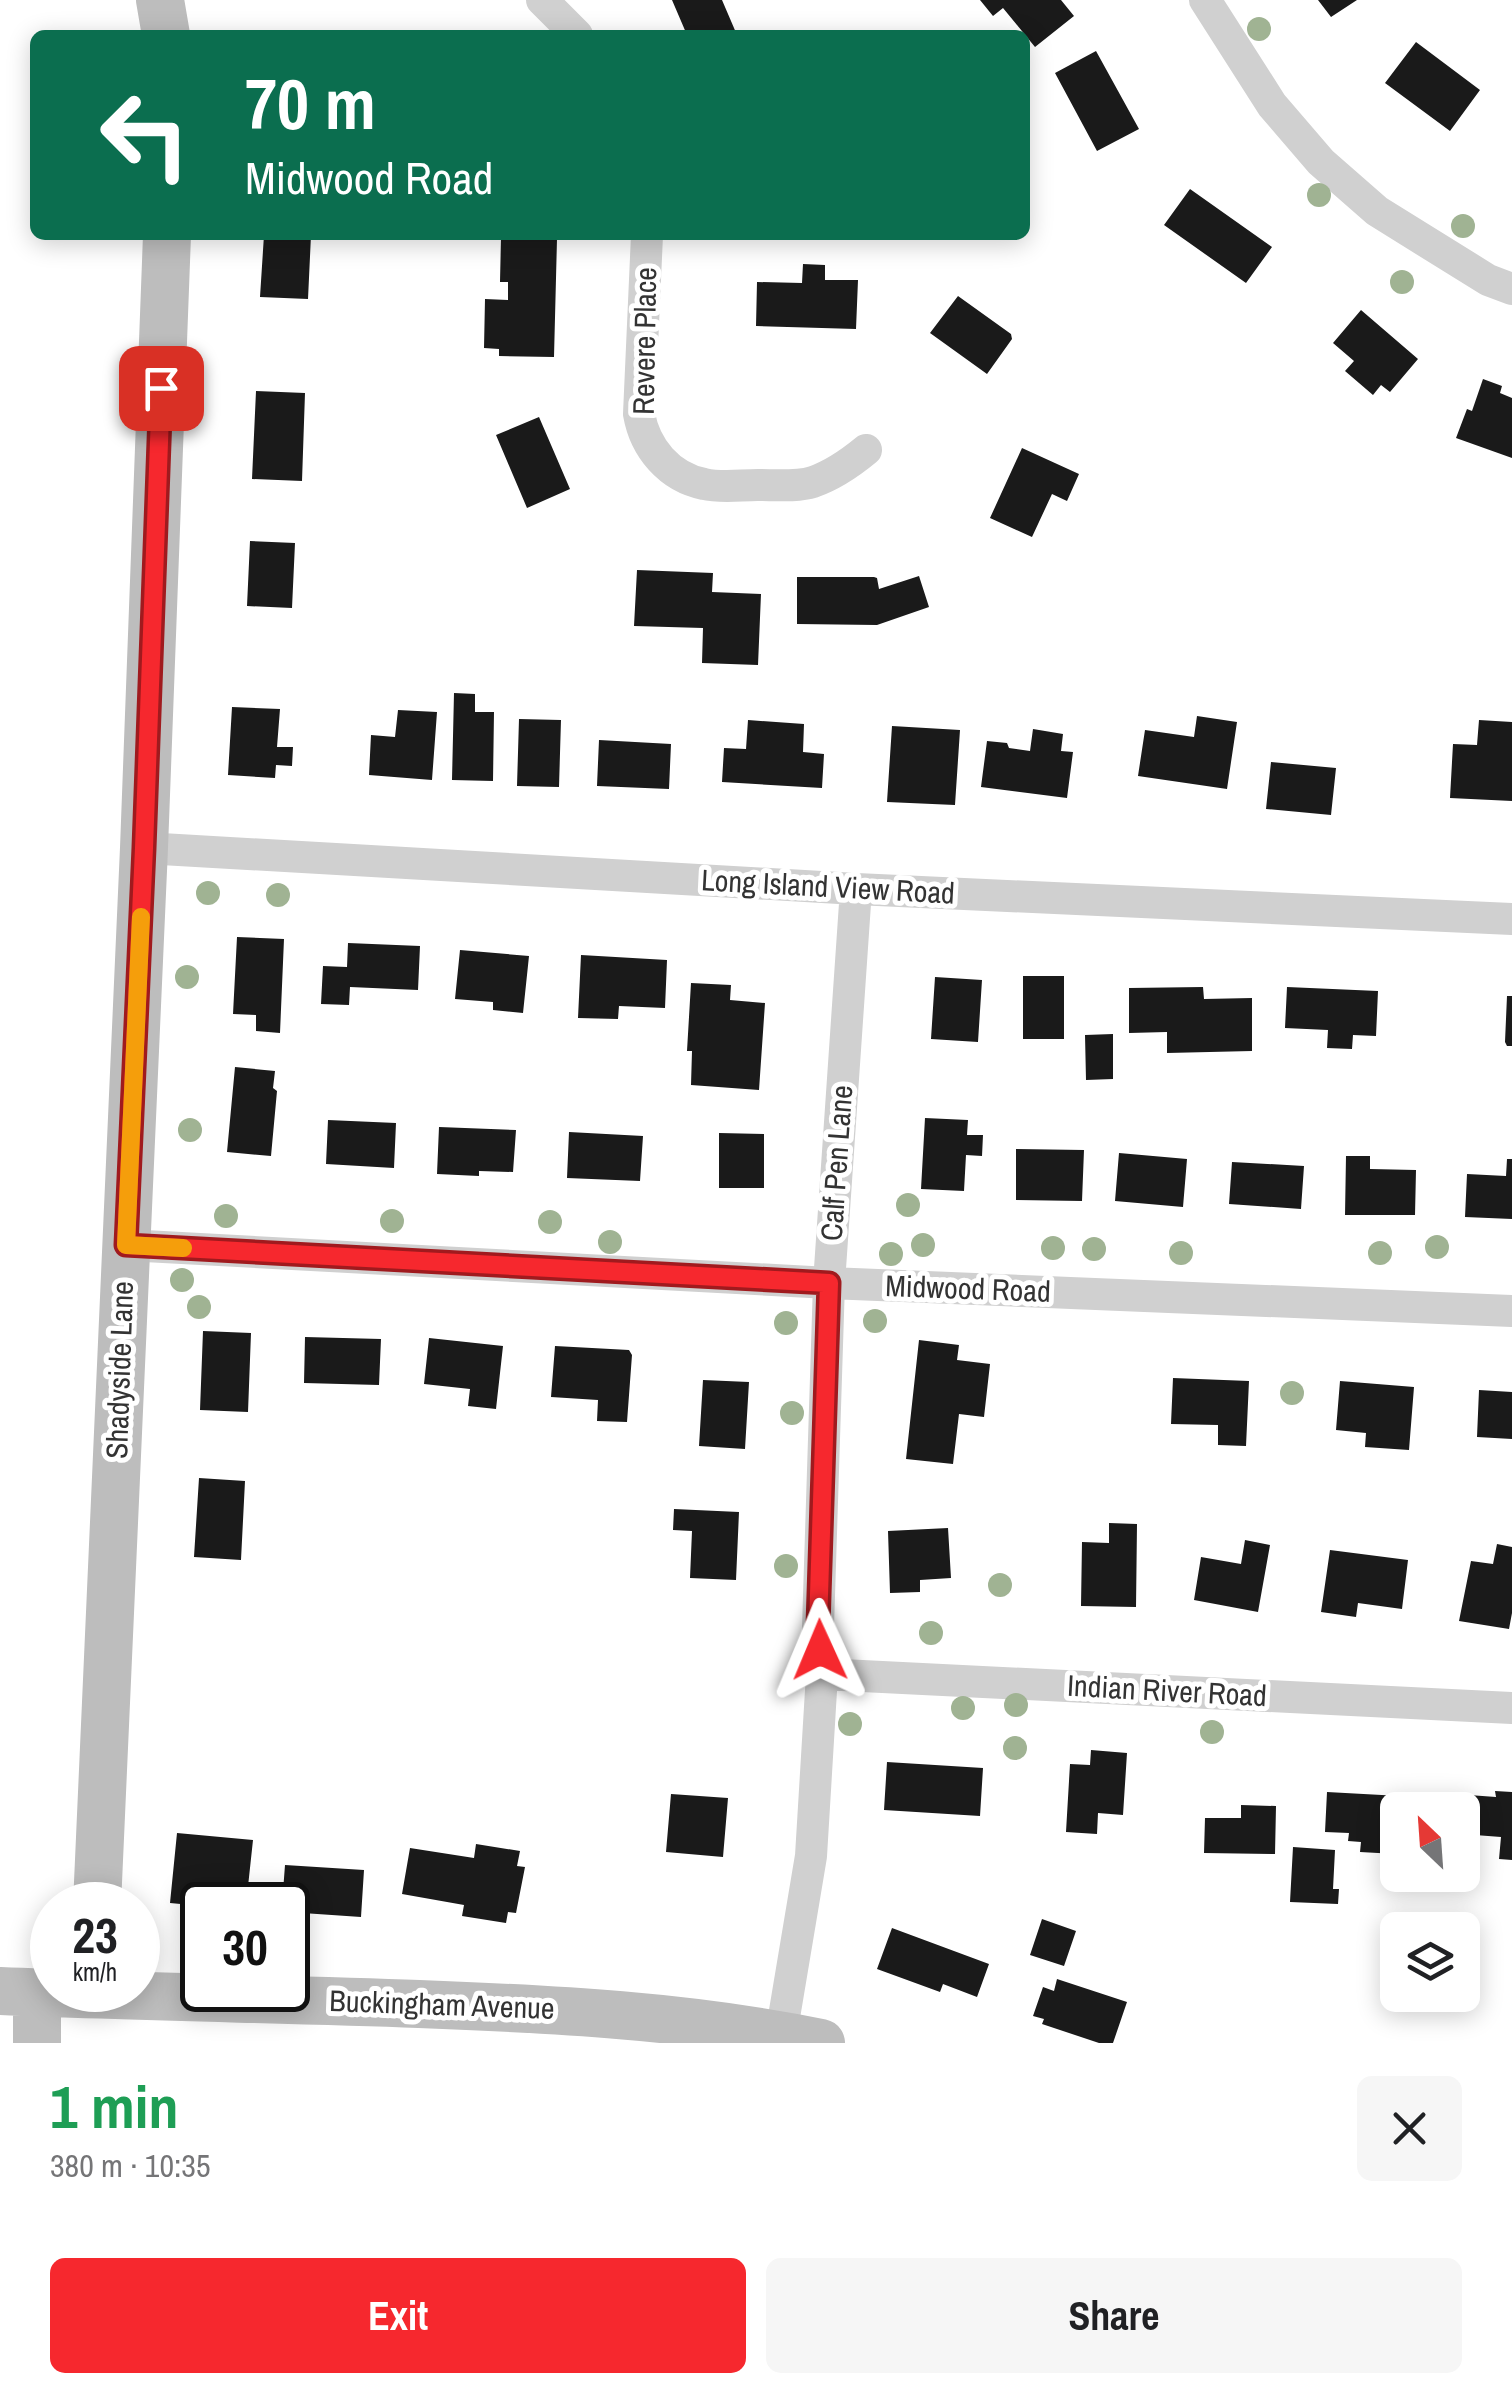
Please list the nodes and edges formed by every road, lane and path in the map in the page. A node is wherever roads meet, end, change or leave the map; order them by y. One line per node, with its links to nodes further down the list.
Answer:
1 (161, 0): 4 (street)
2 (542, 0): 5 (street)
3 (1206, 0): 8 (street)
4 (165, 30)
5 (572, 30)
6 (166, 240): 10 (street, Shadyside Lane)
7 (647, 240): 9 (street, Revere Place)
8 (1512, 288)
9 (866, 450)
10 (144, 848): 11 (street, Long Island View Road); 13 (street, Shadyside Lane)
11 (856, 890): 12 (street, Long Island View Road); 14 (street, Calf Pen Lane)
12 (1512, 920)
13 (126, 1245): 14 (street, Midwood Road); 18 (street, Shadyside Lane)
14 (829, 1283): 15 (street, Midwood Road); 16 (street, Calf Pen Lane)
15 (1512, 1311)
16 (822, 1674): 17 (street, Indian River Road); 21 (street, Calf Pen Lane)
17 (1512, 1708)
18 (98, 1882)
19 (18, 1992): 22 (street)
20 (160, 1995): 21 (street, Buckingham Avenue)
21 (801, 2039)
22 (37, 2043)

